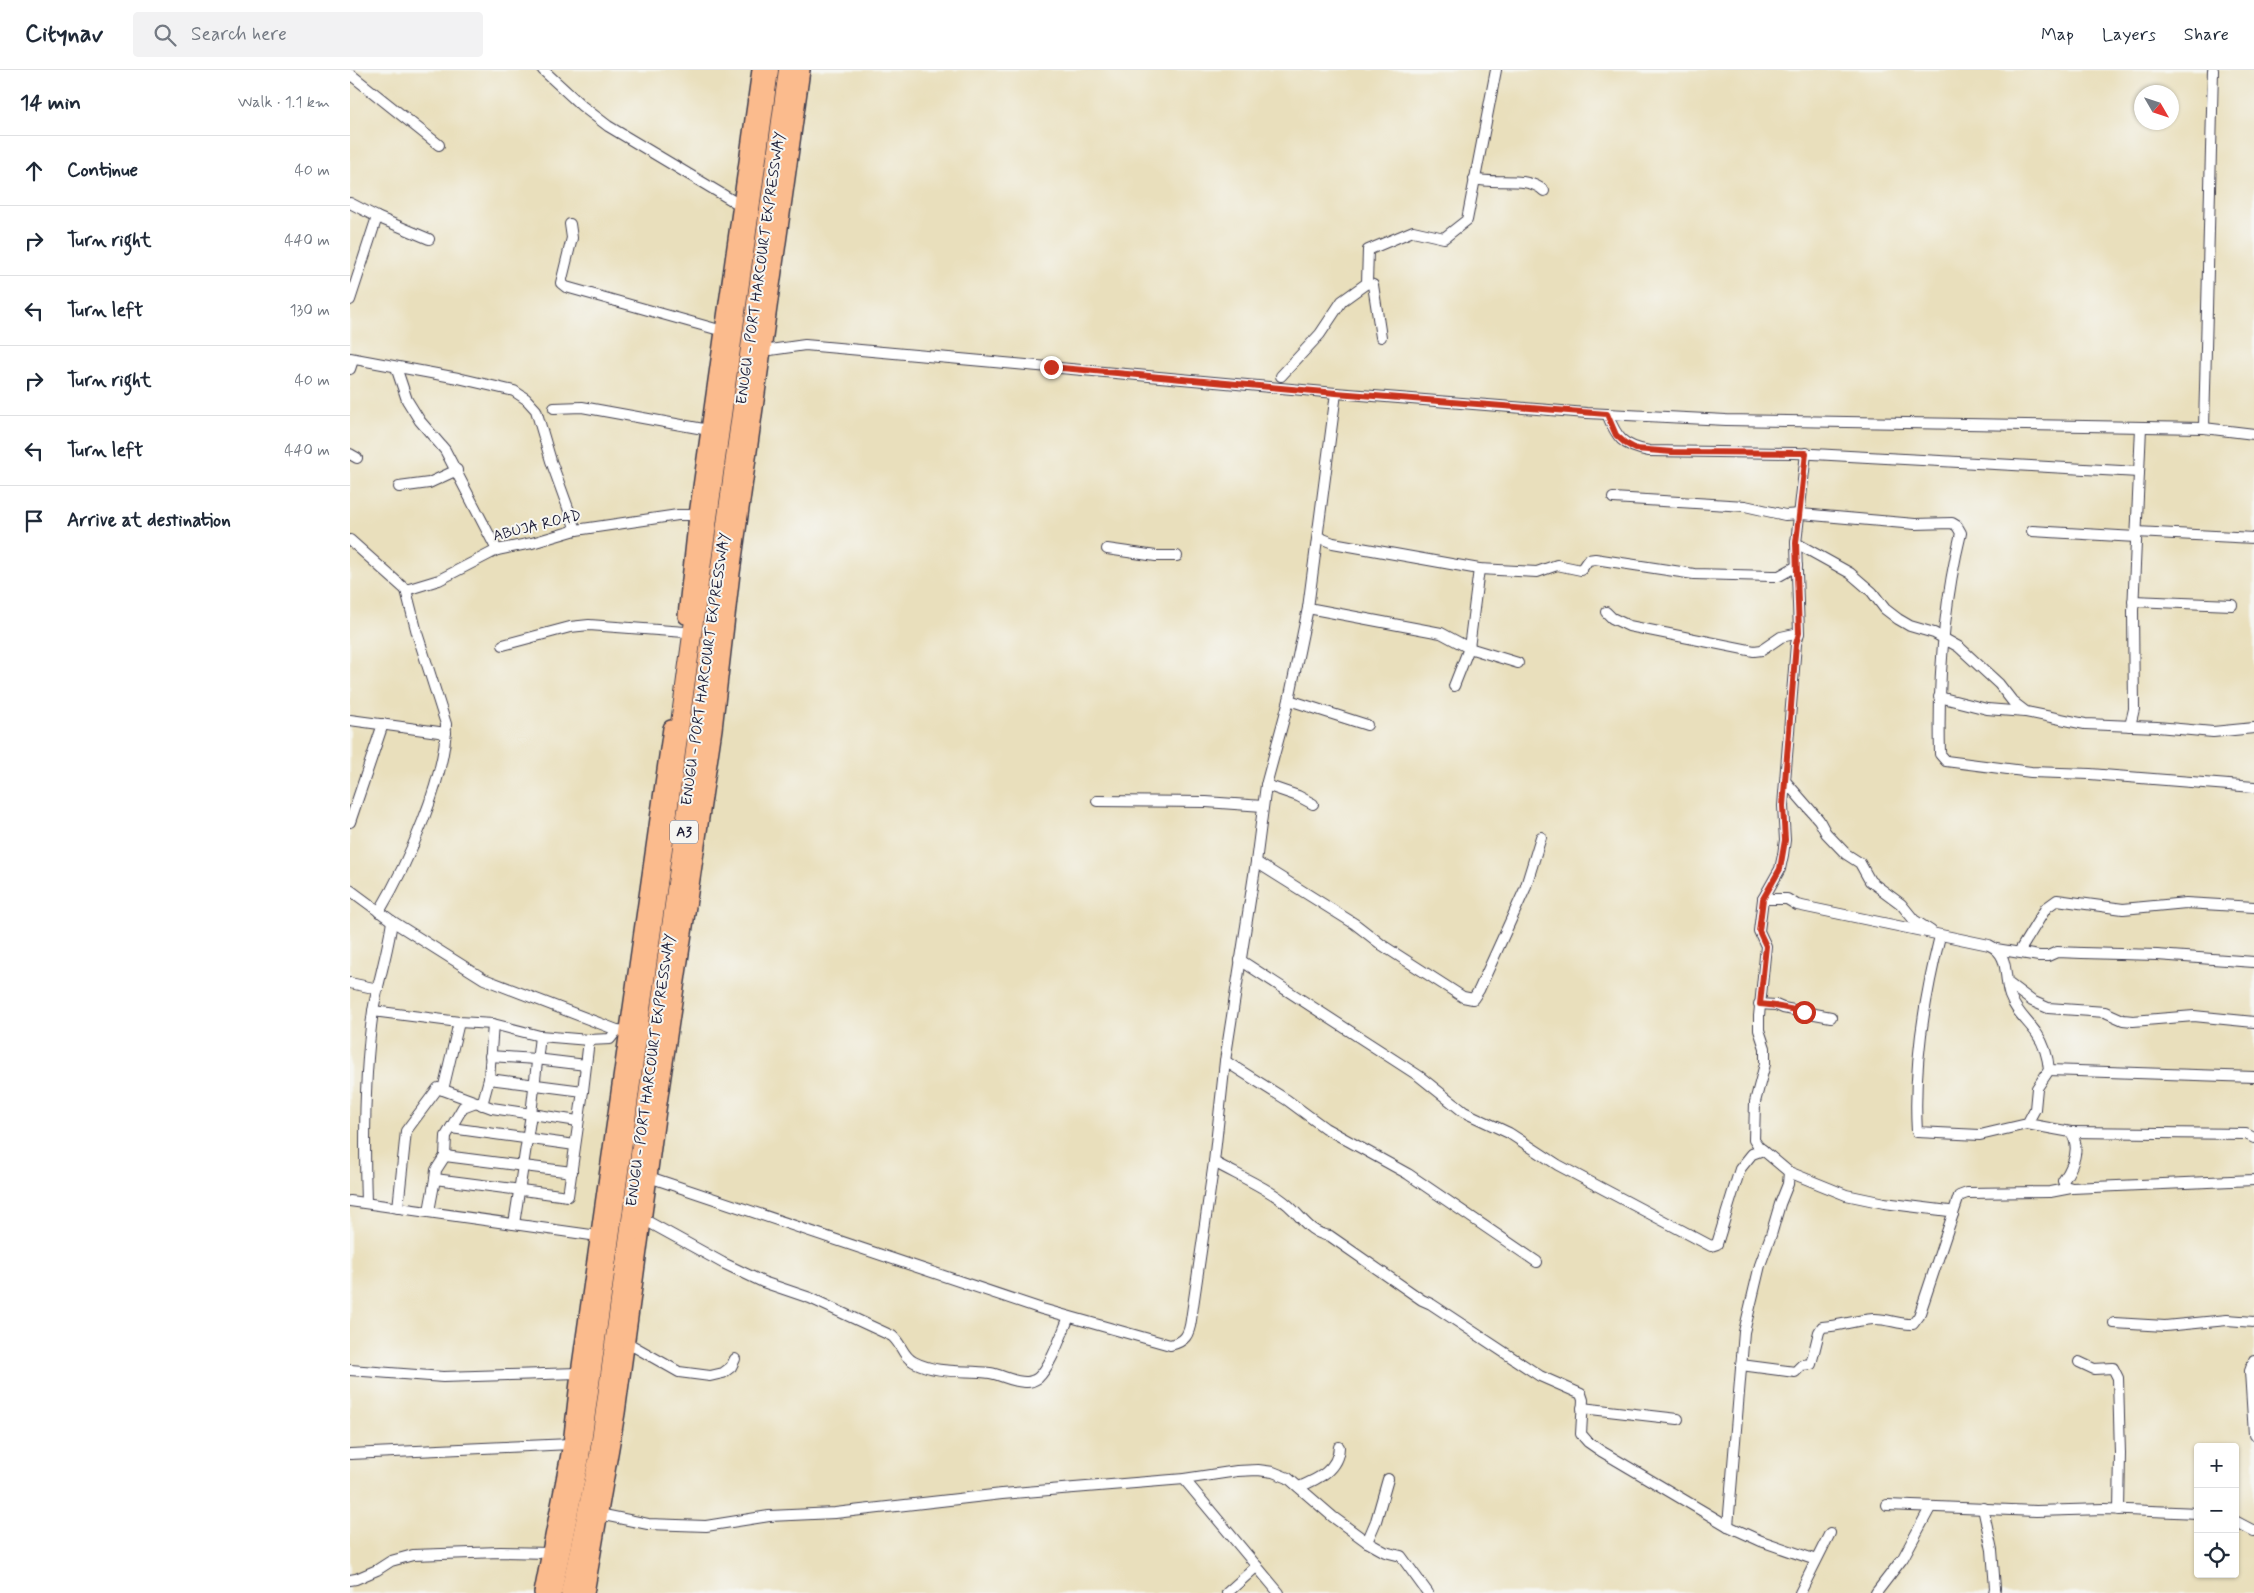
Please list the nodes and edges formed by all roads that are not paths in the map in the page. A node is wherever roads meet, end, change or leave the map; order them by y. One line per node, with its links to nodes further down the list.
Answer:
1 (543, 70): 13 (street)
2 (760, 70): 13 (main road, ENUGU - PORT HARCOURT EXPRESSWAY / A3)
3 (769, 70): 180 (highway, ENUGU - PORT HARCOURT EXPRESSWAY / A3)
4 (788, 70): 181 (highway, ENUGU - PORT HARCOURT EXPRESSWAY / A3)
5 (802, 70): 21 (main road, ENUGU - PORT HARCOURT EXPRESSWAY / A3)
6 (1496, 70): 10 (street)
7 (2213, 70): 29 (street)
8 (350, 74): 9 (street)
9 (439, 146)
10 (1474, 179): 11 (street); 17 (street)
11 (1544, 191)
12 (350, 203): 14 (street)
13 (740, 205): 19 (main road, ENUGU - PORT HARCOURT EXPRESSWAY / A3)
14 (377, 217): 16 (street); 18 (street)
15 (570, 224): 19 (street)
16 (429, 238)
17 (1367, 283): 20 (street); 24 (street)
18 (350, 300)
19 (723, 331): 30 (main road, ENUGU - PORT HARCOURT EXPRESSWAY / A3)
20 (1381, 337)
21 (763, 351): 25 (street); 130 (main road, ENUGU - PORT HARCOURT EXPRESSWAY / A3)
22 (351, 362): 23 (street)
23 (396, 367): 33 (street); 39 (street)
24 (1280, 376)
25 (1336, 393): 27 (street); 42 (street)
26 (554, 408): 30 (street)
27 (1607, 414): 28 (street); 32 (street)
28 (2141, 427): 29 (street); 34 (street)
29 (2204, 428): 31 (street)
30 (709, 430): 38 (main road, ENUGU - PORT HARCOURT EXPRESSWAY / A3)
31 (2254, 434)
32 (1806, 453): 34 (street); 37 (street)
33 (457, 470): 35 (street); 47 (street)
34 (2139, 472): 41 (street)
35 (399, 487)
36 (1613, 498): 37 (street)
37 (1798, 514): 45 (street); 58 (street)
38 (697, 515): 39 (street, ABUJA ROAD); 56 (main road, ENUGU - PORT HARCOURT EXPRESSWAY / A3)
39 (576, 530): 47 (street, ABUJA ROAD)
40 (2032, 531): 41 (street)
41 (2136, 535): 43 (street); 52 (street)
42 (1318, 537): 50 (street); 54 (street)
43 (2254, 538)
44 (351, 543): 51 (street)
45 (1796, 543): 49 (street); 58 (street)
46 (1107, 549): 48 (street)
47 (497, 550): 51 (street, ABUJA ROAD)
48 (1177, 556)
49 (1797, 566): 50 (street); 57 (street)
50 (1479, 569): 60 (street)
51 (406, 590): 71 (street)
52 (2133, 601): 53 (street); 69 (street)
53 (2232, 605)
54 (1308, 608): 60 (street); 64 (street)
55 (1606, 612): 57 (street)
56 (684, 632): 59 (street); 100 (main road, ENUGU - PORT HARCOURT EXPRESSWAY / A3)
57 (1799, 633): 72 (street)
58 (1943, 638): 63 (street); 65 (street)
59 (503, 646)
60 (1469, 648): 61 (street); 62 (street)
61 (1518, 663)
62 (1454, 686)
63 (1939, 697): 65 (street); 74 (street)
64 (1289, 700): 68 (street); 73 (street)
65 (2026, 712): 69 (street)
66 (350, 720): 67 (street)
67 (383, 724): 71 (street); 78 (street)
68 (1367, 725)
69 (2130, 726): 70 (street)
70 (2254, 728)
71 (446, 733): 84 (street)
72 (1786, 782): 82 (street); 86 (street)
73 (1266, 785): 76 (street); 77 (street)
74 (2254, 787)
75 (1097, 801): 77 (street)
76 (1312, 804)
77 (1263, 806): 80 (street)
78 (350, 822)
79 (1541, 837): 80 (street)
80 (1256, 862): 89 (street)
81 (350, 890): 84 (street)
82 (1763, 899): 86 (street); 94 (street)
83 (2254, 908): 88 (street)
84 (379, 912): 85 (street)
85 (392, 921): 93 (street); 100 (street)
86 (1940, 936): 87 (street); 116 (street)
87 (1996, 949): 88 (street); 92 (street)
88 (2019, 952): 90 (street)
89 (1240, 960): 105 (street); 124 (street)
90 (2254, 962)
91 (350, 983): 93 (street)
92 (2008, 983): 98 (street); 107 (street)
93 (378, 989): 95 (street)
94 (1760, 1004): 96 (street); 121 (street)
95 (373, 1011): 97 (street); 136 (street)
96 (1831, 1016)
97 (459, 1022): 99 (street); 111 (street)
98 (2254, 1022)
99 (493, 1024): 101 (street); 103 (street)
100 (623, 1031): 102 (street); 142 (main road, ENUGU - PORT HARCOURT EXPRESSWAY / A3)
101 (540, 1036): 102 (street); 104 (street)
102 (589, 1040): 106 (street)
103 (490, 1056): 104 (street); 109 (street)
104 (536, 1059): 106 (street); 110 (street)
105 (1225, 1062): 126 (street); 143 (street)
106 (586, 1065): 112 (street)
107 (2049, 1070): 108 (street); 116 (street)
108 (2254, 1077)
109 (489, 1079): 110 (street); 113 (street)
110 (534, 1086): 112 (street); 114 (street)
111 (443, 1090): 113 (street); 137 (street)
112 (583, 1091): 115 (street)
113 (479, 1104): 114 (street); 117 (street)
114 (531, 1114): 115 (street); 120 (street)
115 (578, 1121): 122 (street)
116 (2027, 1124): 118 (street)
117 (451, 1128): 120 (street); 125 (street)
118 (2071, 1132): 119 (street); 133 (street)
119 (2254, 1138)
120 (527, 1140): 122 (street); 127 (street)
121 (1754, 1140): 123 (street); 124 (street)
122 (575, 1145): 128 (street)
123 (1763, 1150): 124 (street); 129 (street)
124 (1752, 1154)
125 (445, 1156): 127 (street); 131 (street)
126 (1214, 1162): 144 (street); 154 (street)
127 (523, 1165): 128 (street); 134 (street)
128 (572, 1172): 134 (street)
129 (1789, 1172): 139 (street); 151 (street)
130 (649, 1177): 140 (main road, ENUGU - PORT HARCOURT EXPRESSWAY / A3); 144 (street)
131 (435, 1179): 134 (street); 138 (street)
132 (2254, 1180): 133 (street)
133 (2072, 1188): 139 (street)
134 (518, 1189): 141 (street)
135 (350, 1201): 136 (street)
136 (366, 1203): 137 (street)
137 (398, 1208): 138 (street)
138 (429, 1211): 141 (street)
139 (1953, 1214): 151 (street)
140 (643, 1219): 144 (street); 147 (main road, ENUGU - PORT HARCOURT EXPRESSWAY / A3)
141 (514, 1224): 142 (street)
142 (598, 1236): 153 (main road, ENUGU - PORT HARCOURT EXPRESSWAY / A3)
143 (1537, 1262)
144 (1070, 1316)
145 (2254, 1322): 146 (street)
146 (2114, 1324)
147 (626, 1342): 148 (street); 168 (main road, ENUGU - PORT HARCOURT EXPRESSWAY / A3)
148 (735, 1359)
149 (2254, 1360): 156 (street)
150 (2079, 1362): 166 (street)
151 (1741, 1365): 170 (street)
152 (350, 1370): 153 (street)
153 (579, 1373): 157 (main road, ENUGU - PORT HARCOURT EXPRESSWAY / A3)
154 (1582, 1408): 155 (street); 170 (street)
155 (1678, 1419)
156 (2254, 1435)
157 (571, 1444): 159 (street); 174 (main road, ENUGU - PORT HARCOURT EXPRESSWAY / A3)
158 (1339, 1446): 162 (street)
159 (350, 1454)
160 (1184, 1479): 162 (street); 168 (street); 176 (street)
161 (1388, 1479): 173 (street)
162 (1298, 1487): 173 (street)
163 (1888, 1505): 164 (street)
164 (1930, 1508): 165 (street); 186 (street)
165 (1983, 1508): 166 (street); 187 (street)
166 (2119, 1510): 167 (street)
167 (2194, 1513)
168 (599, 1514): 182 (main road, ENUGU - PORT HARCOURT EXPRESSWAY / A3)
169 (2239, 1523): 171 (street)
170 (1728, 1526): 175 (street)
171 (2254, 1531)
172 (1830, 1533): 175 (street)
173 (1367, 1542): 185 (street)
174 (550, 1553): 177 (street); 179 (main road, ENUGU - PORT HARCOURT EXPRESSWAY / A3)
175 (1816, 1560): 178 (street)
176 (1257, 1566): 183 (street); 184 (street)
177 (350, 1580)
178 (1802, 1592)
179 (542, 1593)
180 (552, 1593)
181 (570, 1593)
182 (586, 1593)
183 (1227, 1593)
184 (1279, 1593)
185 (1428, 1593)
186 (1876, 1593)
187 (1994, 1593)

